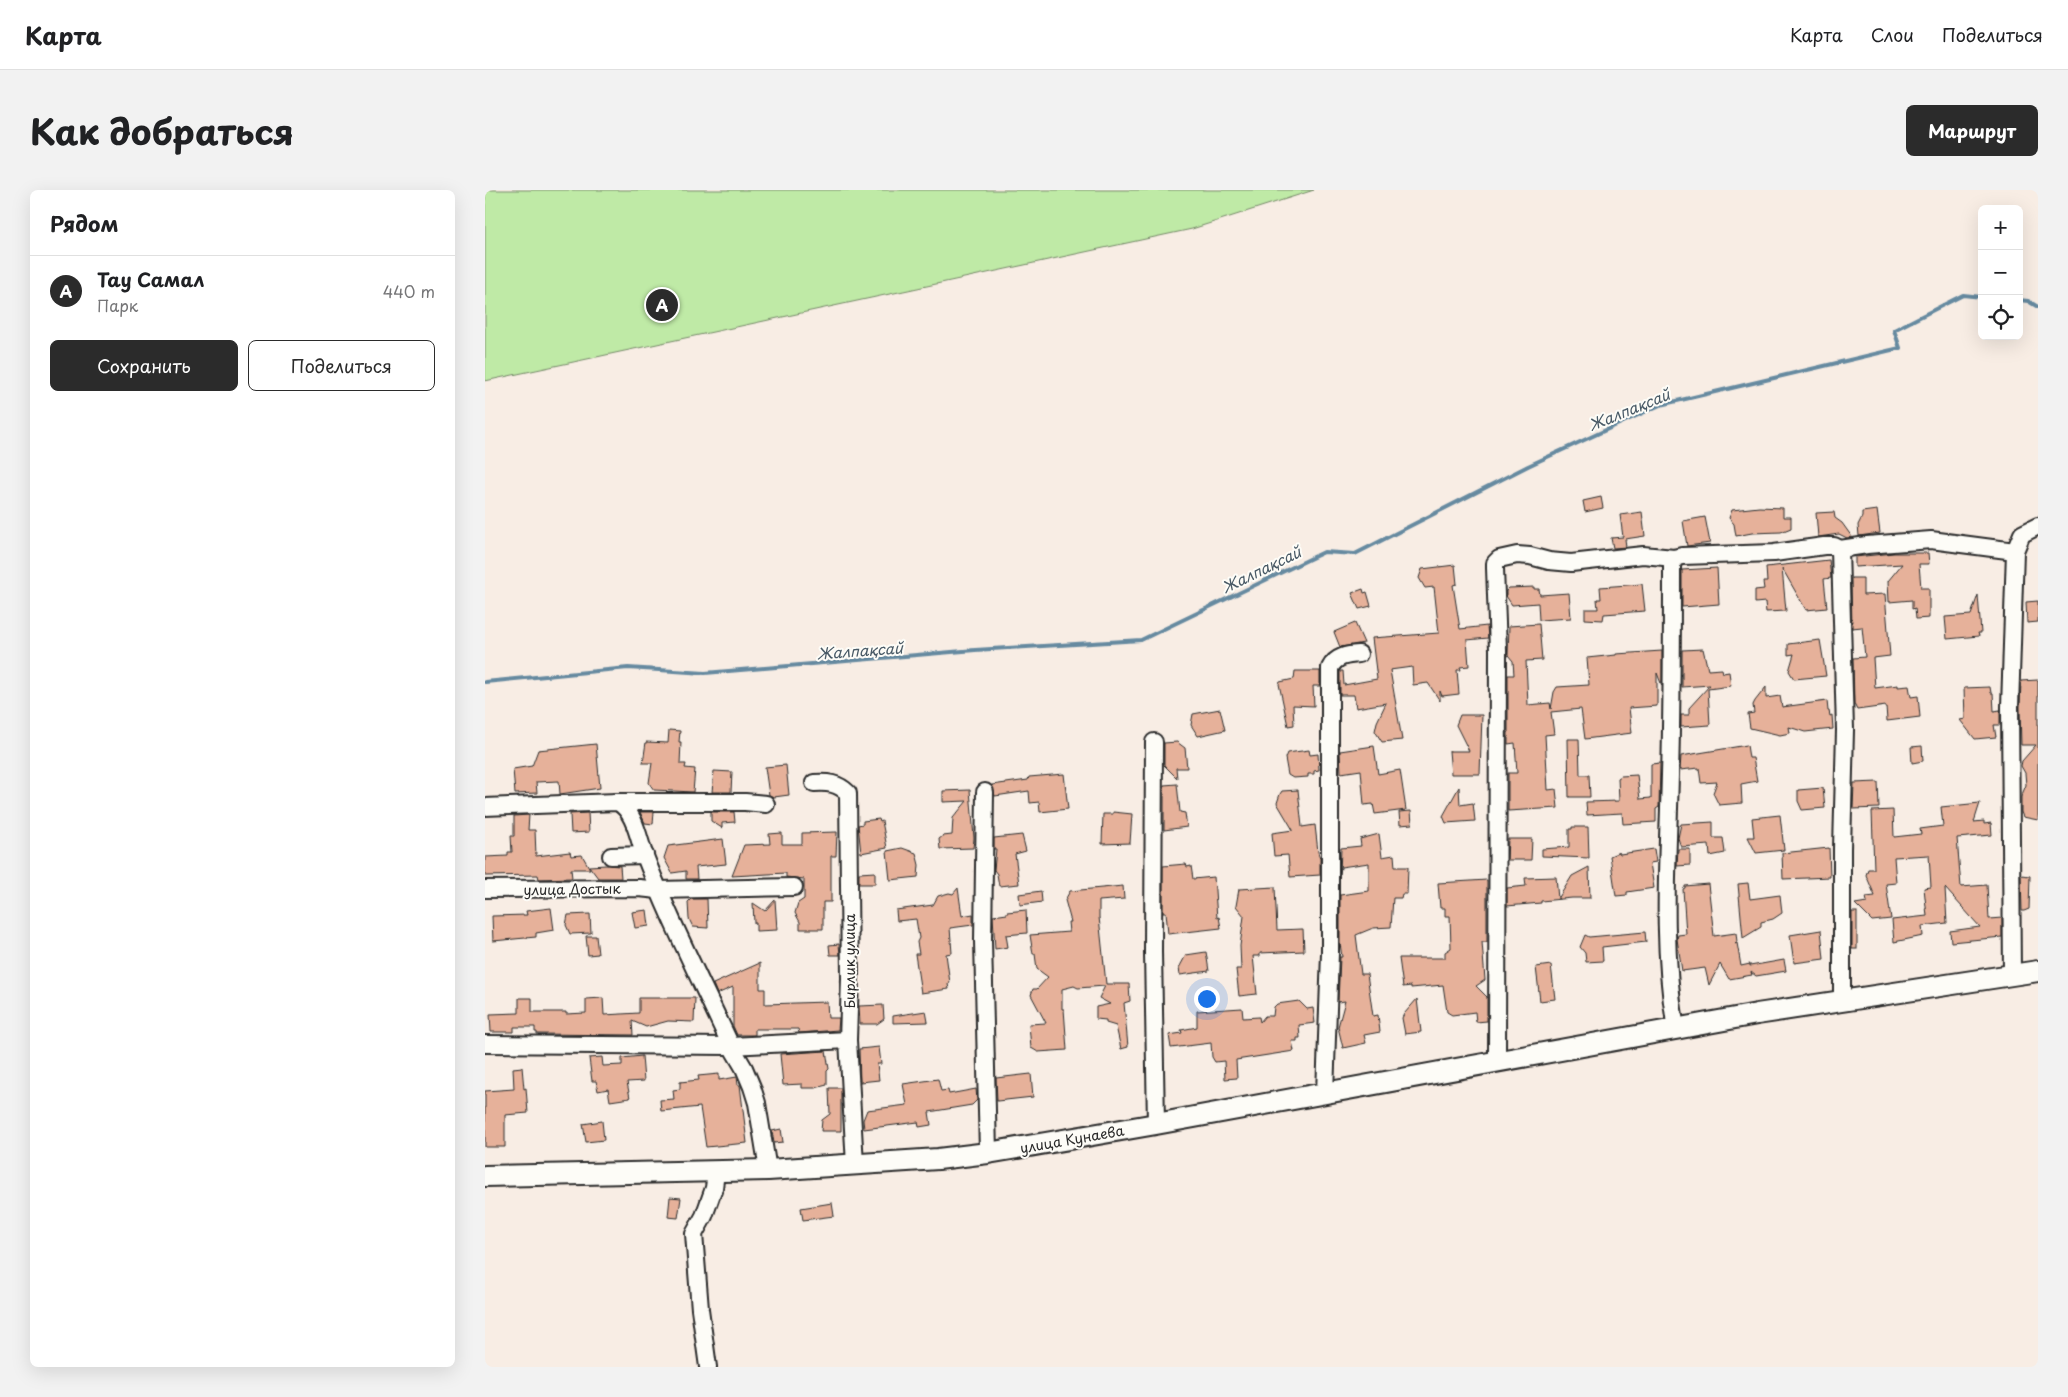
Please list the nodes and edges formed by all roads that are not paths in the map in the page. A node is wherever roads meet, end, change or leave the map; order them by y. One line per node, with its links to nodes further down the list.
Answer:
1 (2038, 526): 3 (street)
2 (1840, 549): 3 (street); 4 (street); 19 (street)
3 (2015, 551): 18 (street)
4 (1674, 558): 20 (street); 24 (street)
5 (1359, 654): 25 (street)
6 (1153, 742): 26 (street)
7 (814, 783): 21 (street, Бирлик улица)
8 (985, 792): 27 (street)
9 (617, 802): 10 (street); 11 (street); 12 (street)
10 (766, 804)
11 (485, 807)
12 (645, 855): 13 (street); 16 (street)
13 (611, 856)
14 (794, 887): 16 (street, улица Достык)
15 (485, 889): 16 (street, улица Достык)
16 (658, 890): 23 (street)
17 (2038, 971): 18 (main road, улица Кунаева)
18 (2012, 975): 19 (main road, улица Кунаева)
19 (1842, 1000): 20 (main road, улица Кунаева)
20 (1676, 1029): 24 (main road, улица Кунаева)
21 (848, 1040): 23 (street); 28 (street, Бирлик улица)
22 (485, 1044): 23 (street)
23 (731, 1046): 29 (street)
24 (1497, 1062): 25 (main road, улица Кунаева)
25 (1325, 1093): 26 (main road, улица Кунаева)
26 (1156, 1124): 27 (main road, улица Кунаева)
27 (989, 1153): 28 (main road, улица Кунаева)
28 (855, 1166): 29 (main road, улица Кунаева)
29 (768, 1170): 30 (main road, улица Кунаева)
30 (716, 1172): 31 (main road, улица Кунаева); 32 (street)
31 (485, 1176)
32 (708, 1367)

